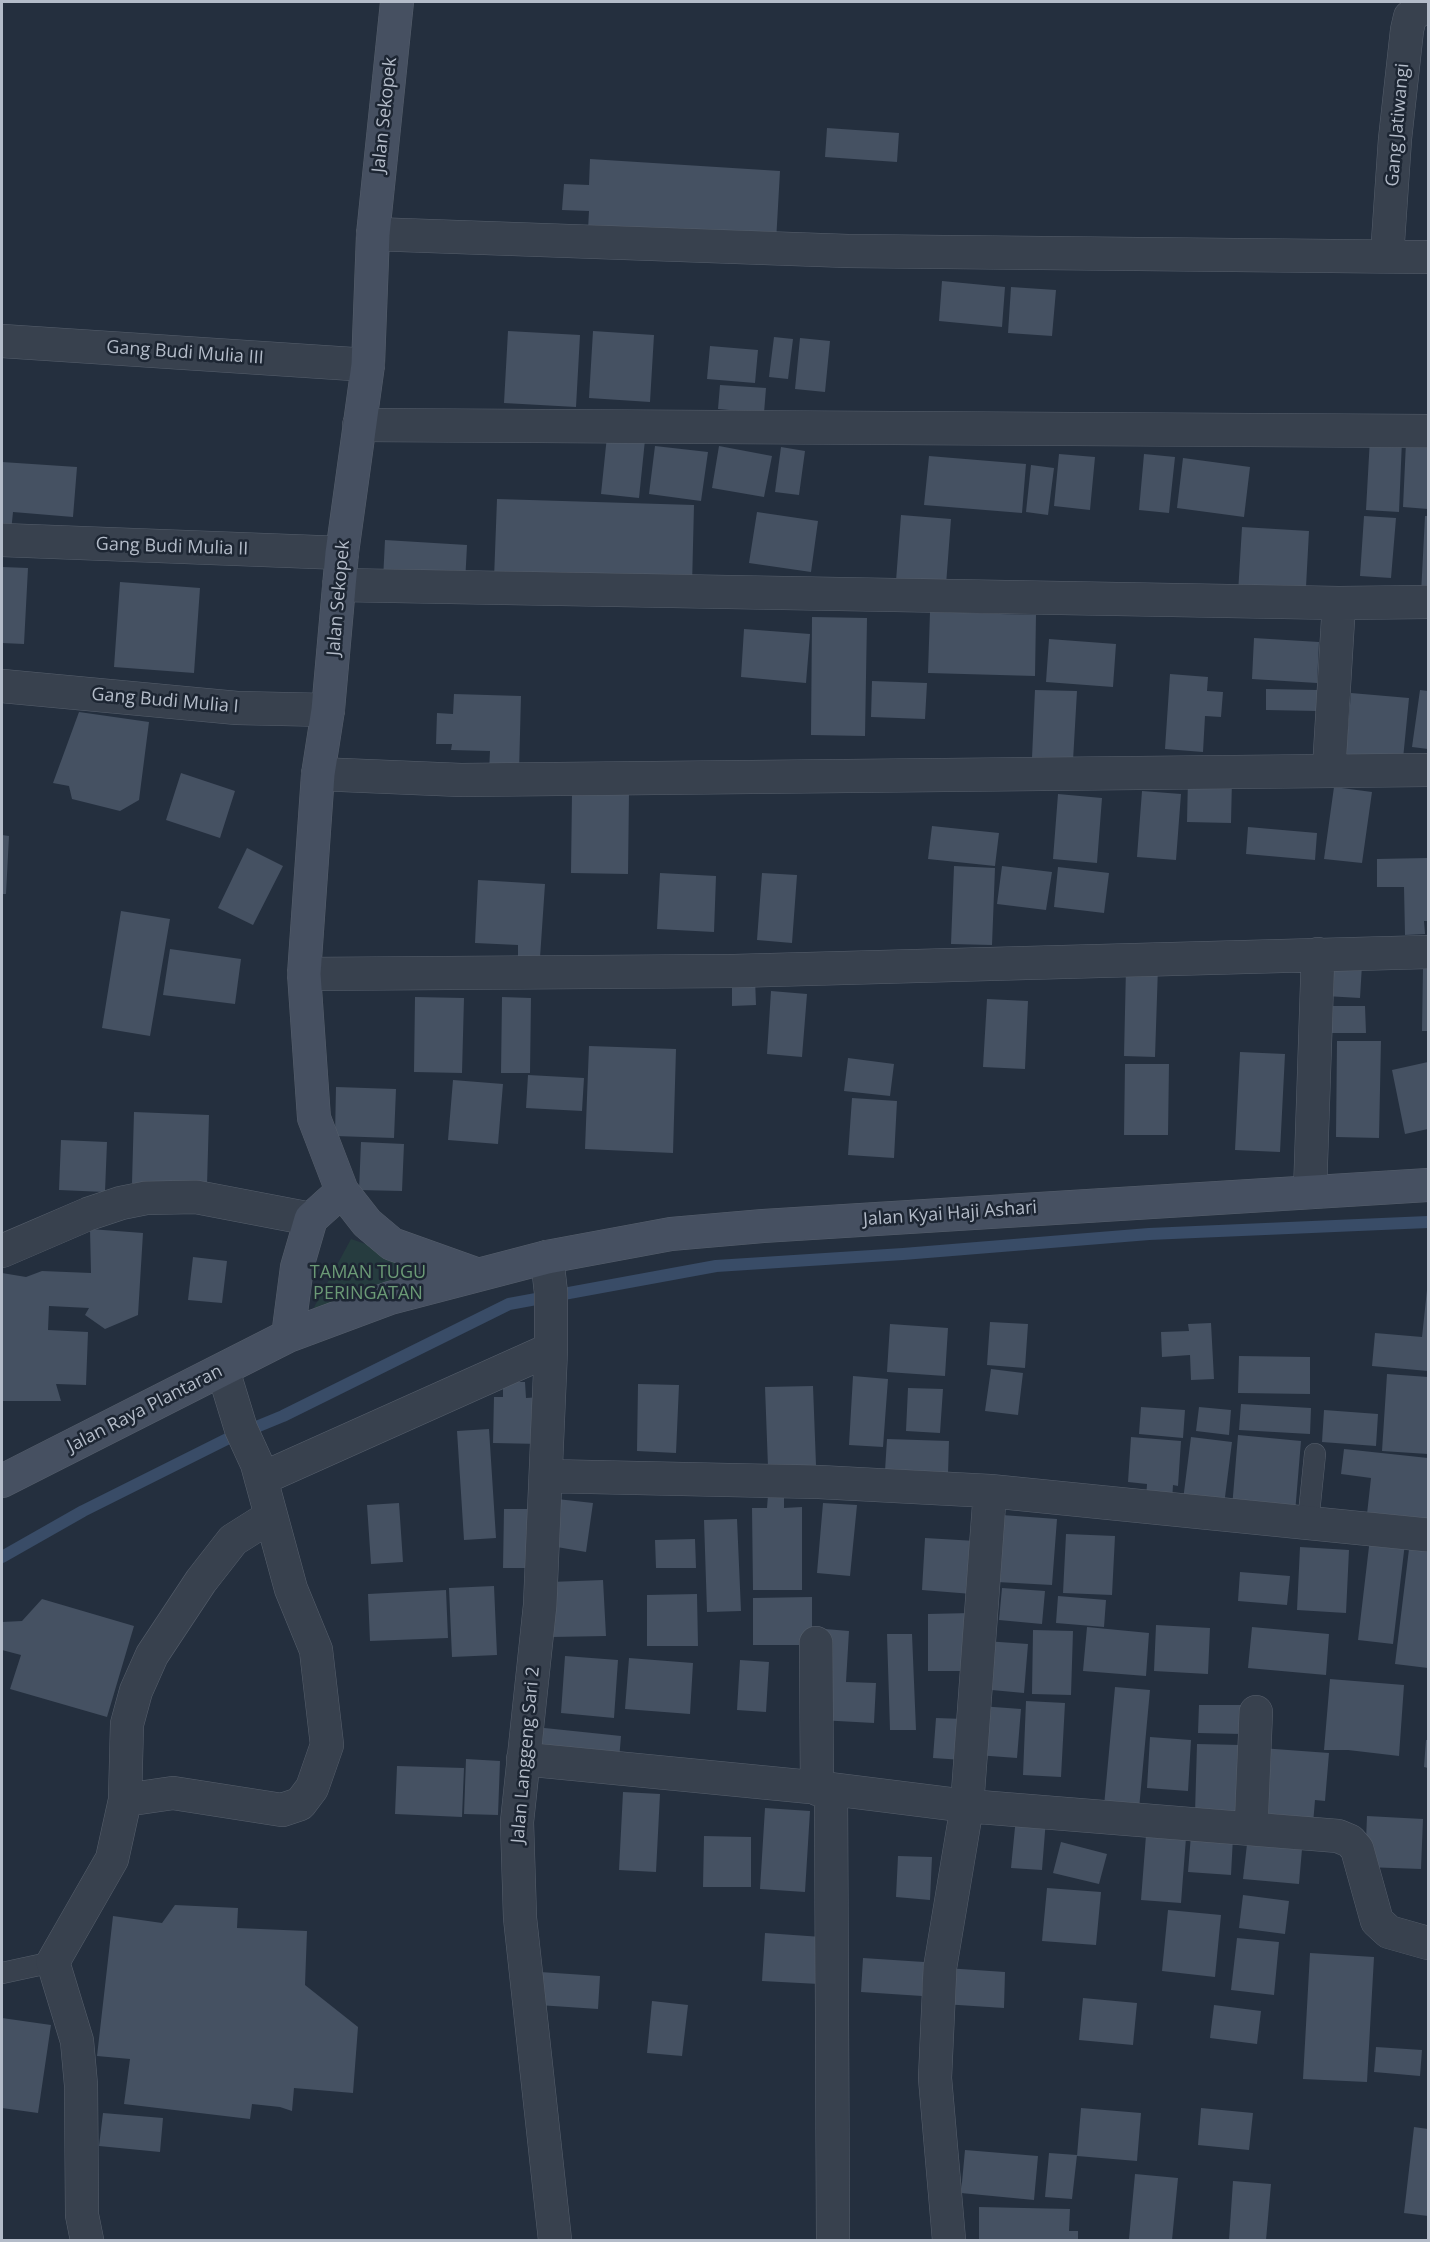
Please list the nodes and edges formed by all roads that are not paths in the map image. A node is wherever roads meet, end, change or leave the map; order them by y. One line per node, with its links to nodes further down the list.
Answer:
1 (397, 2): 3 (street, Jalan Sekopek)
2 (1428, 3): 4 (street, Gang Jatiwangi)
3 (374, 234): 4 (street); 7 (street, Jalan Sekopek)
4 (1387, 256): 5 (street)
5 (1428, 257)
6 (2, 341): 7 (street, Gang Budi Mulia III)
7 (368, 365): 8 (street, Jalan Sekopek)
8 (359, 425): 9 (street); 11 (street, Jalan Sekopek)
9 (1428, 431)
10 (2, 540): 11 (street, Gang Budi Mulia II)
11 (342, 553): 12 (street, Jalan Sekopek)
12 (339, 585): 14 (street); 16 (street, Jalan Sekopek)
13 (1428, 602): 14 (street)
14 (1339, 603): 17 (street)
15 (2, 686): 16 (street, Gang Budi Mulia I)
16 (328, 711): 19 (street, Jalan Sekopek)
17 (1329, 769): 18 (street); 19 (street)
18 (1428, 770)
19 (318, 774): 22 (street, Jalan Sekopek)
20 (1428, 952): 21 (street)
21 (1318, 954): 22 (street); 25 (street)
22 (304, 974): 24 (street, Jalan Sekopek)
23 (1428, 1185): 25 (street, Jalan Kyai Haji Ashari)
24 (342, 1191): 26 (street); 29 (street, Jalan Sekopek)
25 (1310, 1192): 28 (street, Jalan Kyai Haji Ashari)
26 (311, 1219): 27 (street); 30 (street)
27 (2, 1251)
28 (547, 1257): 29 (street, Jalan Kyai Haji Ashari); 31 (street, Jalan Langgeng Sari 2)
29 (476, 1274): 30 (street, Jalan Raya Plantaran)
30 (288, 1336): 32 (street, Jalan Raya Plantaran)
31 (551, 1345): 34 (street); 35 (street, Jalan Langgeng Sari 2)
32 (223, 1370): 34 (street); 36 (street, Jalan Raya Plantaran)
33 (1315, 1454): 39 (lane)
34 (259, 1472): 38 (street)
35 (546, 1476): 37 (street); 43 (street, Jalan Langgeng Sari 2)
36 (2, 1481)
37 (990, 1491): 39 (street); 46 (street)
38 (271, 1516): 45 (street); 45 (street)
39 (1308, 1523): 40 (street)
40 (1428, 1535)
41 (816, 1643): 44 (street)
42 (1256, 1712): 47 (street)
43 (523, 1759): 44 (street); 52 (street, Jalan Langgeng Sari 2)
44 (824, 1789): 46 (street); 53 (street)
45 (125, 1800): 49 (street)
46 (967, 1806): 47 (street); 54 (street)
47 (1251, 1829): 48 (street)
48 (1428, 1943)
49 (53, 1962): 50 (lane); 51 (street)
50 (2, 1973)
51 (87, 2241)
52 (555, 2241)
53 (833, 2241)
54 (949, 2241)

